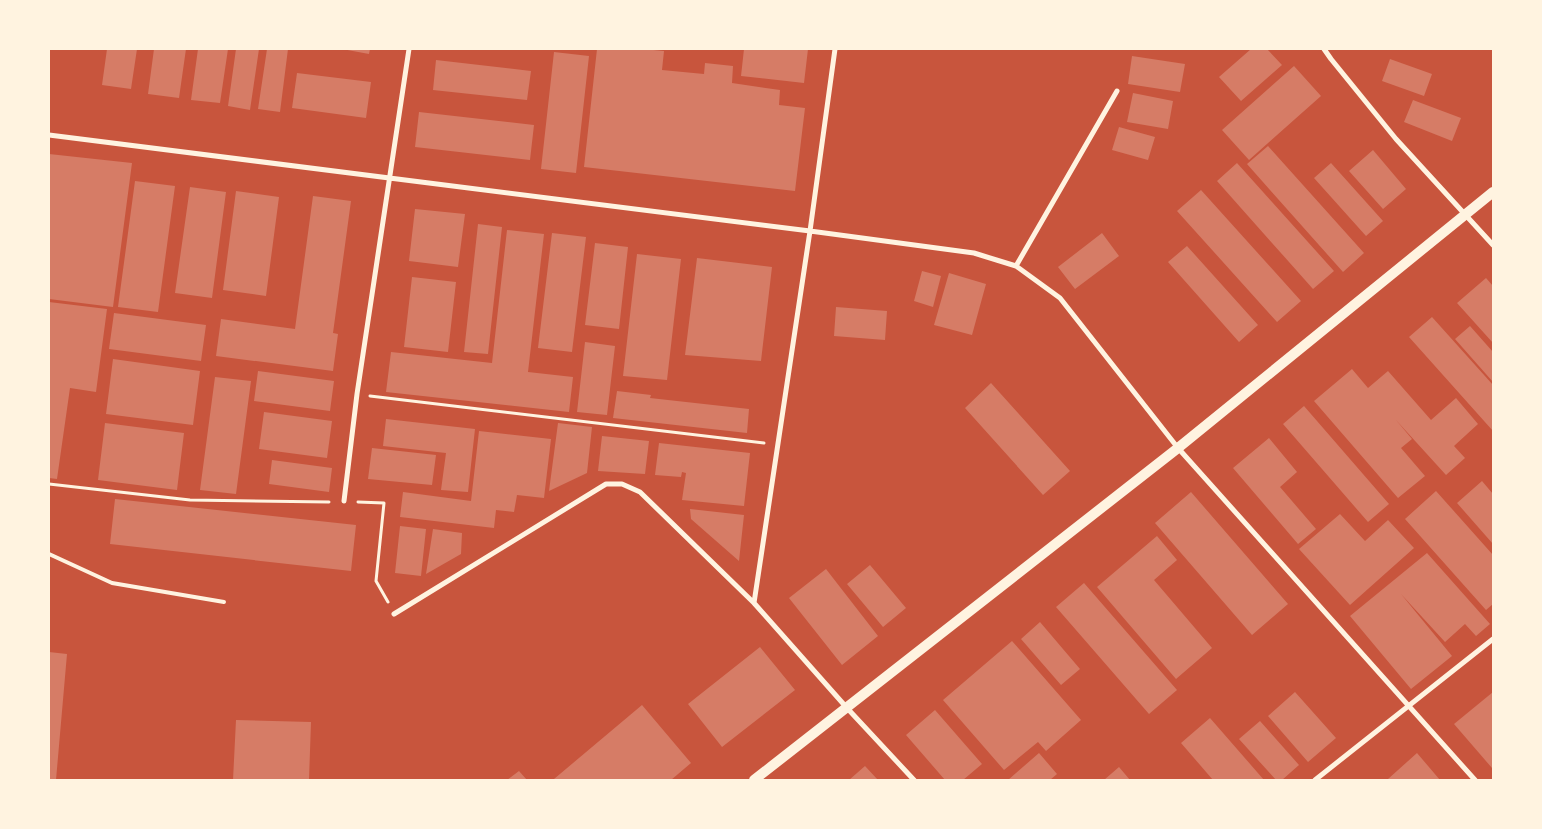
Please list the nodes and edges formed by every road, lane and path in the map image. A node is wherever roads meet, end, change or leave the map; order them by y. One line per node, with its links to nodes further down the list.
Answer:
1 (409, 49): 6 (street)
2 (835, 49): 9 (street)
3 (1324, 49): 8 (street)
4 (1117, 91): 11 (street)
5 (49, 135): 6 (street)
6 (390, 179): 9 (street); 12 (street)
7 (1493, 192): 8 (main road)
8 (1466, 214): 10 (street); 14 (main road)
9 (810, 231): 11 (street); 13 (street)
10 (1493, 245)
11 (1016, 266): 14 (street)
12 (357, 394): 13 (path); 16 (street)
13 (778, 445): 19 (street)
14 (1178, 448): 22 (street); 23 (main road)
15 (49, 484): 16 (path)
16 (344, 501): 20 (path)
17 (49, 554): 18 (lane)
18 (224, 602)
19 (754, 603): 20 (street); 23 (street)
20 (394, 614)
21 (1493, 639): 22 (street)
22 (1410, 706): 26 (street); 27 (street)
23 (847, 708): 24 (main road); 25 (street)
24 (754, 780)
25 (914, 780)
26 (1315, 780)
27 (1475, 780)

